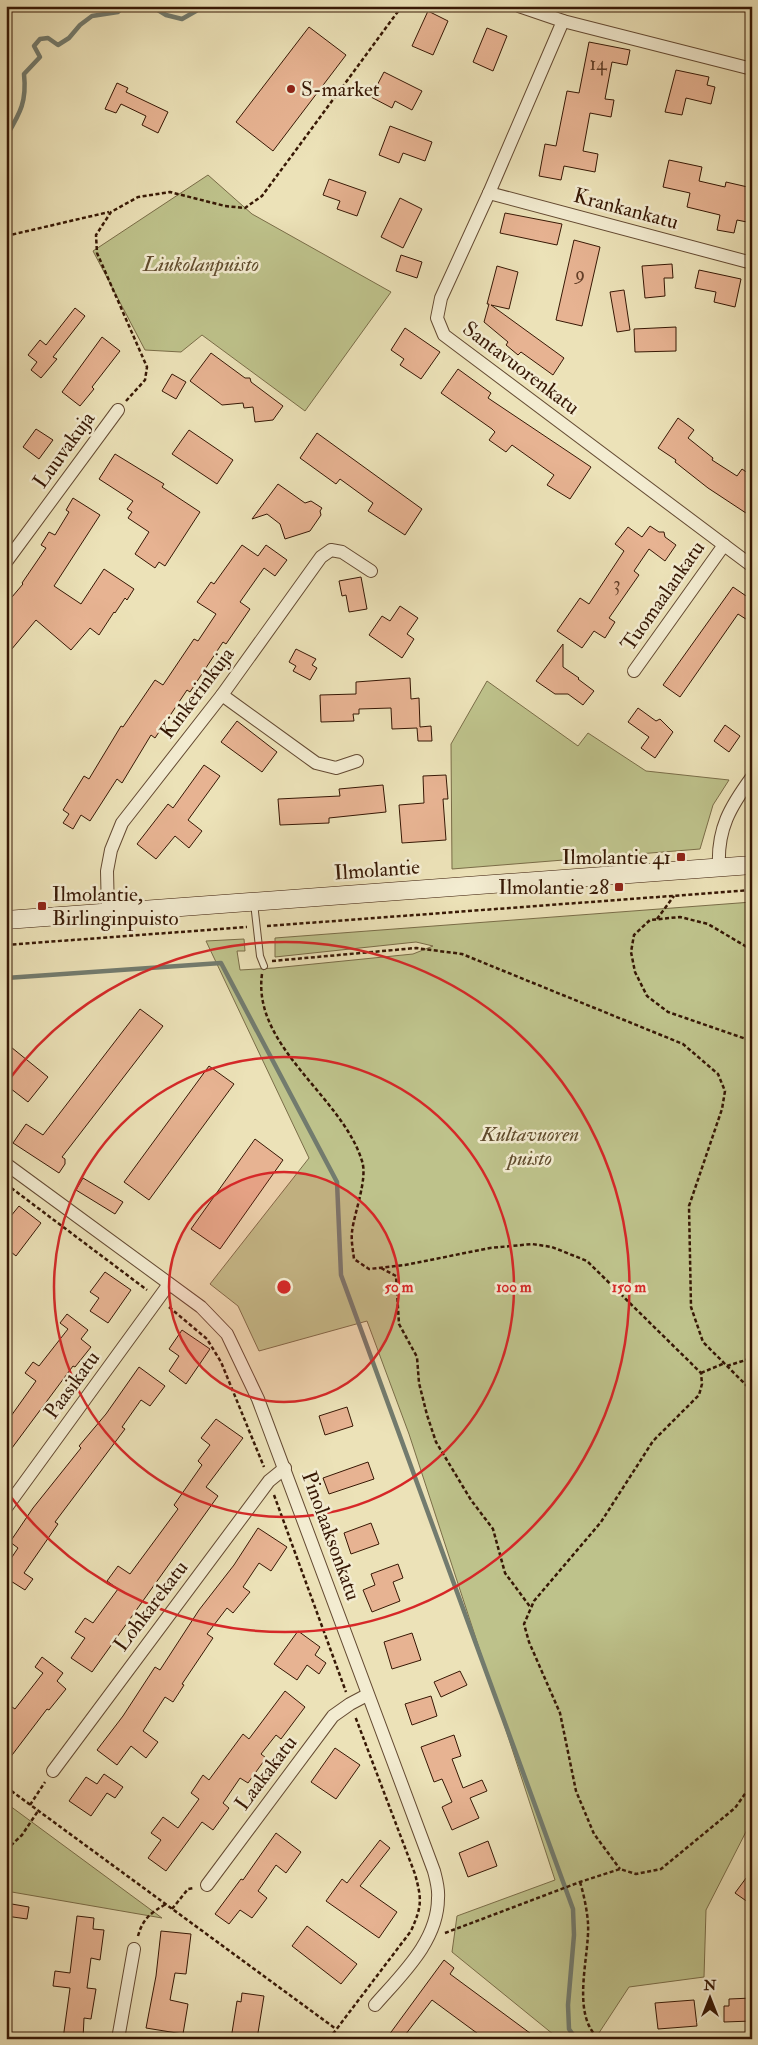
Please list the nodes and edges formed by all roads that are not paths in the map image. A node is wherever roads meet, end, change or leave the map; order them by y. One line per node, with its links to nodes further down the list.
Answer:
1 (519, 6): 2 (street)
2 (564, 21): 3 (street); 4 (street, Santavuorenkatu)
3 (752, 69)
4 (490, 193): 5 (street, Krankankatu); 7 (street, Santavuorenkatu)
5 (752, 263)
6 (118, 410): 8 (street, Luuvakuja)
7 (724, 545): 9 (street, Santavuorenkatu); 11 (street, Tuomaalankatu)
8 (6, 562)
9 (752, 566)
10 (371, 571): 12 (street, Kinkerinkuja)
11 (634, 671)
12 (222, 695): 13 (street); 18 (street, Kinkerinkuja)
13 (357, 761)
14 (752, 777): 16 (street)
15 (752, 865): 16 (street, Ilmolantie)
16 (719, 867): 17 (street, Ilmolantie)
17 (254, 902): 18 (street, Ilmolantie); 20 (lane)
18 (108, 913): 19 (street, Ilmolantie)
19 (6, 920)
20 (264, 966)
21 (8, 1170): 22 (street, Pinolaaksonkatu)
22 (169, 1284): 23 (street, Pinolaaksonkatu); 24 (street, Paasikatu)
23 (285, 1468): 25 (street, Pinolaaksonkatu); 26 (street, Lohkarekatu)
24 (6, 1508)
25 (368, 1695): 27 (street, Laakakatu); 29 (street, Pinolaaksonkatu)
26 (53, 1771)
27 (207, 1885)
28 (134, 1949): 30 (street)
29 (376, 2006)
30 (118, 2039)

